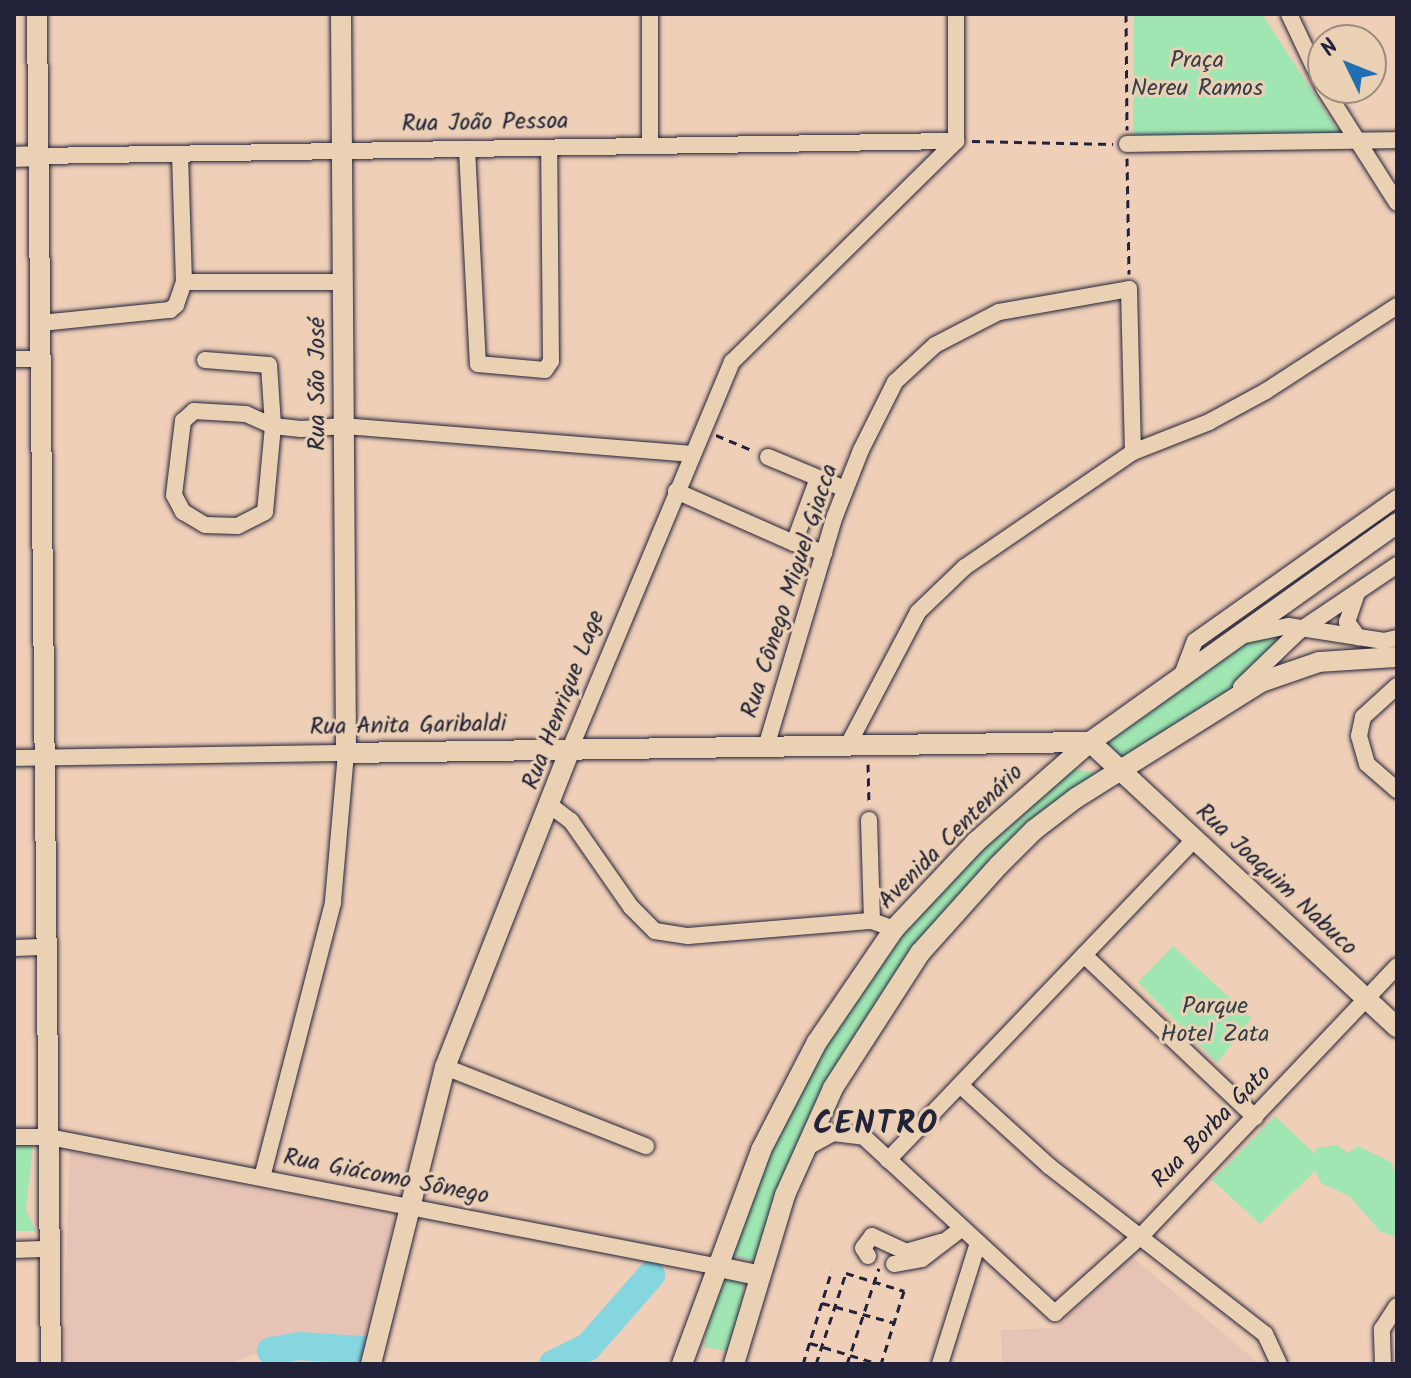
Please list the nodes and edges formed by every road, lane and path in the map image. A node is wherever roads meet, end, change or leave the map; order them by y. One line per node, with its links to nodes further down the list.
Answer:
1 (37, 14): 17 (main road)
2 (341, 14): 15 (main road, Rua São José)
3 (650, 14): 12 (street)
4 (956, 14): 9 (street)
5 (1289, 14): 6 (street)
6 (1307, 52)
7 (1334, 104): 10 (street)
8 (1397, 140): 10 (street)
9 (956, 141): 11 (path); 12 (street, Rua João Pessoa); 29 (street, Rua Henrique Lage)
10 (1355, 141): 11 (street); 19 (street)
11 (1127, 144)
12 (650, 146): 13 (street, Rua João Pessoa)
13 (549, 148): 14 (street, Rua João Pessoa); 14 (street)
14 (467, 149): 15 (street, Rua João Pessoa)
15 (342, 151): 16 (street, Rua João Pessoa); 21 (main road, Rua São José)
16 (180, 154): 17 (street, Rua João Pessoa); 20 (street)
17 (38, 156): 18 (main road, Rua João Pessoa); 23 (main road)
18 (14, 157)
19 (1397, 203)
20 (184, 282): 21 (street); 23 (street)
21 (343, 282): 28 (main road, Rua São José)
22 (1397, 306): 30 (street)
23 (41, 323): 25 (main road)
24 (14, 359): 25 (street)
25 (42, 359): 58 (main road)
26 (205, 360): 27 (street)
27 (273, 426): 27 (street); 28 (street)
28 (344, 426): 31 (street); 57 (main road, Rua São José)
29 (702, 429): 31 (street, Rua Henrique Lage); 32 (path)
30 (1133, 452): 34 (street, Rua Cônego Miguel Giacca); 54 (street)
31 (691, 454): 35 (street, Rua Henrique Lage)
32 (768, 457): 33 (street)
33 (818, 478): 34 (street); 37 (street)
34 (845, 489): 39 (street, Rua Cônego Miguel Giacca)
35 (676, 491): 40 (street); 56 (street, Rua Henrique Lage)
36 (1397, 498): 50 (street)
37 (803, 519): 39 (street); 40 (street)
38 (1397, 523): 48 (main road, Avenida Centenário)
39 (831, 528): 41 (street, Rua Cônego Miguel Giacca)
40 (794, 543): 41 (street)
41 (824, 553): 55 (street, Rua Cônego Miguel Giacca)
42 (1391, 569): 43 (street); 44 (street)
43 (1397, 589)
44 (1357, 593): 45 (street); 46 (street)
45 (1306, 627): 46 (street); 48 (street); 52 (street)
46 (1358, 637): 47 (street)
47 (1397, 638)
48 (1225, 641): 50 (main road, Avenida Centenário)
49 (1397, 657): 52 (main road)
50 (1183, 672): 53 (main road, Avenida Centenário)
51 (1397, 686): 61 (street)
52 (1215, 710): 60 (main road)
53 (1090, 742): 54 (main road, Rua Anita Garibaldi); 60 (main road, Rua Joaquim Nabuco); 66 (main road, Avenida Centenário)
54 (858, 745): 55 (main road, Rua Anita Garibaldi); 63 (path)
55 (766, 747): 56 (main road, Rua Anita Garibaldi)
56 (570, 749): 57 (main road, Rua Anita Garibaldi); 62 (main road, Rua Henrique Lage)
57 (346, 753): 58 (street, Rua Anita Garibaldi); 81 (street)
58 (46, 757): 59 (street, Rua Anita Garibaldi); 67 (main road)
59 (14, 758)
60 (1119, 771): 64 (main road, Rua Joaquim Nabuco); 79 (main road)
61 (1397, 790)
62 (551, 806): 65 (street); 73 (main road, Rua Henrique Lage)
63 (869, 820): 65 (street)
64 (1194, 840): 69 (street); 71 (main road, Rua Joaquim Nabuco)
65 (872, 921): 66 (street)
66 (894, 929): 90 (main road, Avenida Centenário)
67 (47, 947): 68 (street); 77 (main road)
68 (14, 948)
69 (1084, 955): 74 (street); 75 (street)
70 (1397, 966): 71 (street, Rua Borba Gato)
71 (1366, 999): 72 (main road, Rua Joaquim Nabuco); 75 (street, Rua Borba Gato)
72 (1397, 1027)
73 (445, 1067): 78 (street); 82 (main road, Rua Henrique Lage)
74 (960, 1085): 80 (street); 84 (street)
75 (1255, 1117): 84 (street, Rua Borba Gato)
76 (14, 1137): 77 (street, Rua Giácomo Sônego)
77 (49, 1137): 81 (street, Rua Giácomo Sônego); 87 (main road)
78 (646, 1146)
79 (802, 1152): 80 (street); 92 (main road)
80 (888, 1160): 83 (street)
81 (262, 1177): 82 (street, Rua Giácomo Sônego)
82 (410, 1205): 90 (street, Rua Giácomo Sônego); 103 (main road, Rua Henrique Lage)
83 (961, 1229): 85 (street); 86 (street)
84 (1143, 1234): 86 (street, Rua Borba Gato); 111 (street)
85 (942, 1242): 89 (street); 89 (street)
86 (978, 1243): 110 (street)
87 (50, 1249): 88 (street); 102 (main road)
88 (14, 1250)
89 (880, 1263): 93 (path)
90 (714, 1266): 92 (main road); 104 (main road, Avenida Centenário)
91 (832, 1270): 94 (path)
92 (757, 1275): 105 (main road)
93 (874, 1282): 95 (path); 97 (path); 98 (path)
94 (822, 1303): 95 (path); 99 (path)
95 (835, 1306): 97 (path); 100 (path)
96 (1397, 1306): 112 (street)
97 (863, 1314): 98 (path); 101 (path)
98 (895, 1323): 109 (path)
99 (810, 1343): 100 (path); 106 (path)
100 (822, 1346): 101 (path); 107 (path)
101 (850, 1355): 108 (path); 109 (path)
102 (51, 1364)
103 (371, 1364)
104 (682, 1364)
105 (734, 1364)
106 (803, 1364)
107 (816, 1364)
108 (847, 1364)
109 (880, 1364)
110 (940, 1364)
111 (1279, 1364)
112 (1383, 1364)

